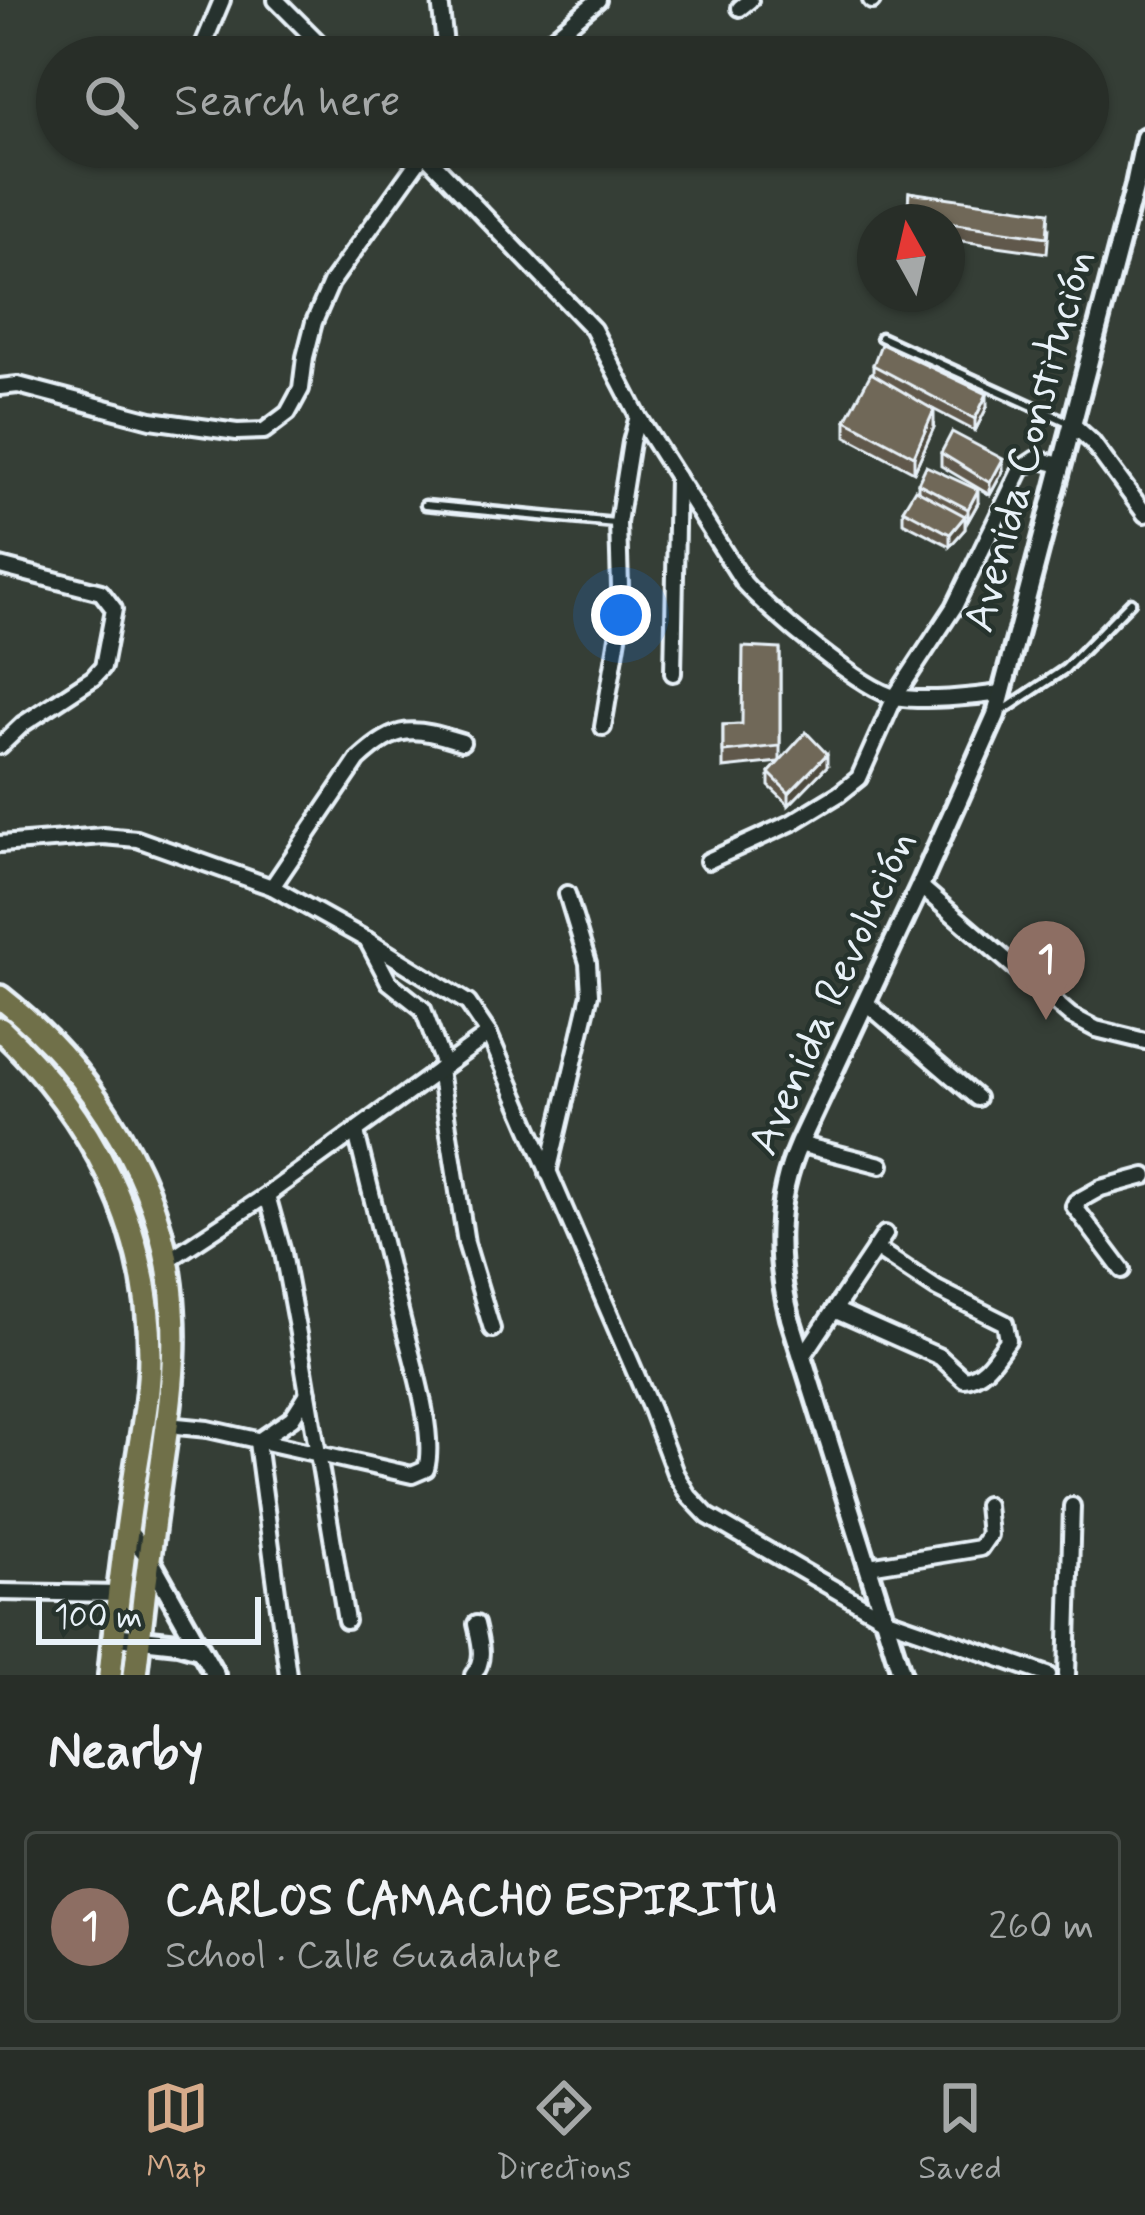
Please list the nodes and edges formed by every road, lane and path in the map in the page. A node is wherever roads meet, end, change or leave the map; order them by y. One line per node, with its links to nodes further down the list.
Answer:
1 (222, 0): 5 (street)
2 (276, 0): 6 (street)
3 (440, 0): 7 (street)
4 (598, 0): 8 (street)
5 (207, 36)
6 (312, 36)
7 (445, 36)
8 (555, 36)
9 (1145, 137): 15 (street, Avenida Constitución)
10 (412, 168): 13 (street)
11 (443, 168): 14 (street)
12 (881, 337): 15 (lane)
13 (0, 387)
14 (638, 416): 17 (street); 20 (street)
15 (1071, 423): 16 (street, Avenida Constitución); 19 (street)
16 (1061, 465): 24 (street, Avenida Constitución); 25 (street)
17 (677, 477): 23 (street); 25 (street)
18 (425, 506): 20 (lane)
19 (1145, 514)
20 (618, 523): 27 (street)
21 (0, 566): 29 (street)
22 (1131, 602): 26 (lane)
23 (673, 673)
24 (1001, 693): 25 (street); 26 (street, Avenida Revolución)
25 (895, 697): 31 (street)
26 (996, 715): 32 (street, Avenida Revolución)
27 (603, 727)
28 (462, 742): 33 (street)
29 (0, 746)
30 (0, 844): 33 (street)
31 (708, 861)
32 (920, 886): 37 (street, Avenida Revolución); 40 (street)
33 (272, 887): 35 (street)
34 (567, 894): 46 (street)
35 (367, 940): 39 (street); 41 (street)
36 (0, 997): 51 (main road)
37 (865, 1002): 42 (street); 44 (street, Avenida Revolución)
38 (0, 1029): 62 (main road)
39 (489, 1034): 41 (street); 46 (street)
40 (1145, 1041)
41 (441, 1068): 43 (street); 54 (street)
42 (977, 1098)
43 (356, 1132): 48 (street); 59 (street)
44 (799, 1144): 45 (street); 55 (street, Avenida Revolución)
45 (881, 1166)
46 (548, 1173): 67 (street)
47 (1145, 1176): 52 (street)
48 (267, 1195): 51 (street); 56 (street)
49 (885, 1234): 50 (street)
50 (874, 1248): 53 (street); 53 (street)
51 (167, 1261): 57 (main road)
52 (1122, 1270)
53 (834, 1310): 55 (street)
54 (492, 1329)
55 (802, 1358): 64 (street, Avenida Revolución)
56 (308, 1393): 58 (street); 59 (street)
57 (167, 1425): 58 (street); 63 (main road)
58 (257, 1442): 59 (street); 76 (street)
59 (318, 1452): 68 (street)
60 (986, 1505): 64 (street)
61 (1072, 1506): 80 (street)
62 (127, 1530): 63 (street); 66 (main road)
63 (148, 1556): 71 (main road); 72 (street)
64 (869, 1566): 67 (street, Avenida Revolución)
65 (0, 1592): 66 (street)
66 (118, 1594): 70 (main road)
67 (884, 1618): 78 (street, Avenida Revolución); 79 (street)
68 (346, 1621)
69 (476, 1624): 77 (street)
70 (114, 1636): 71 (street); 73 (main road)
71 (139, 1638): 72 (street); 74 (main road)
72 (199, 1649): 75 (street)
73 (110, 1675)
74 (135, 1675)
75 (215, 1675)
76 (288, 1675)
77 (473, 1675)
78 (902, 1675)
79 (1048, 1675)
80 (1066, 1675)

